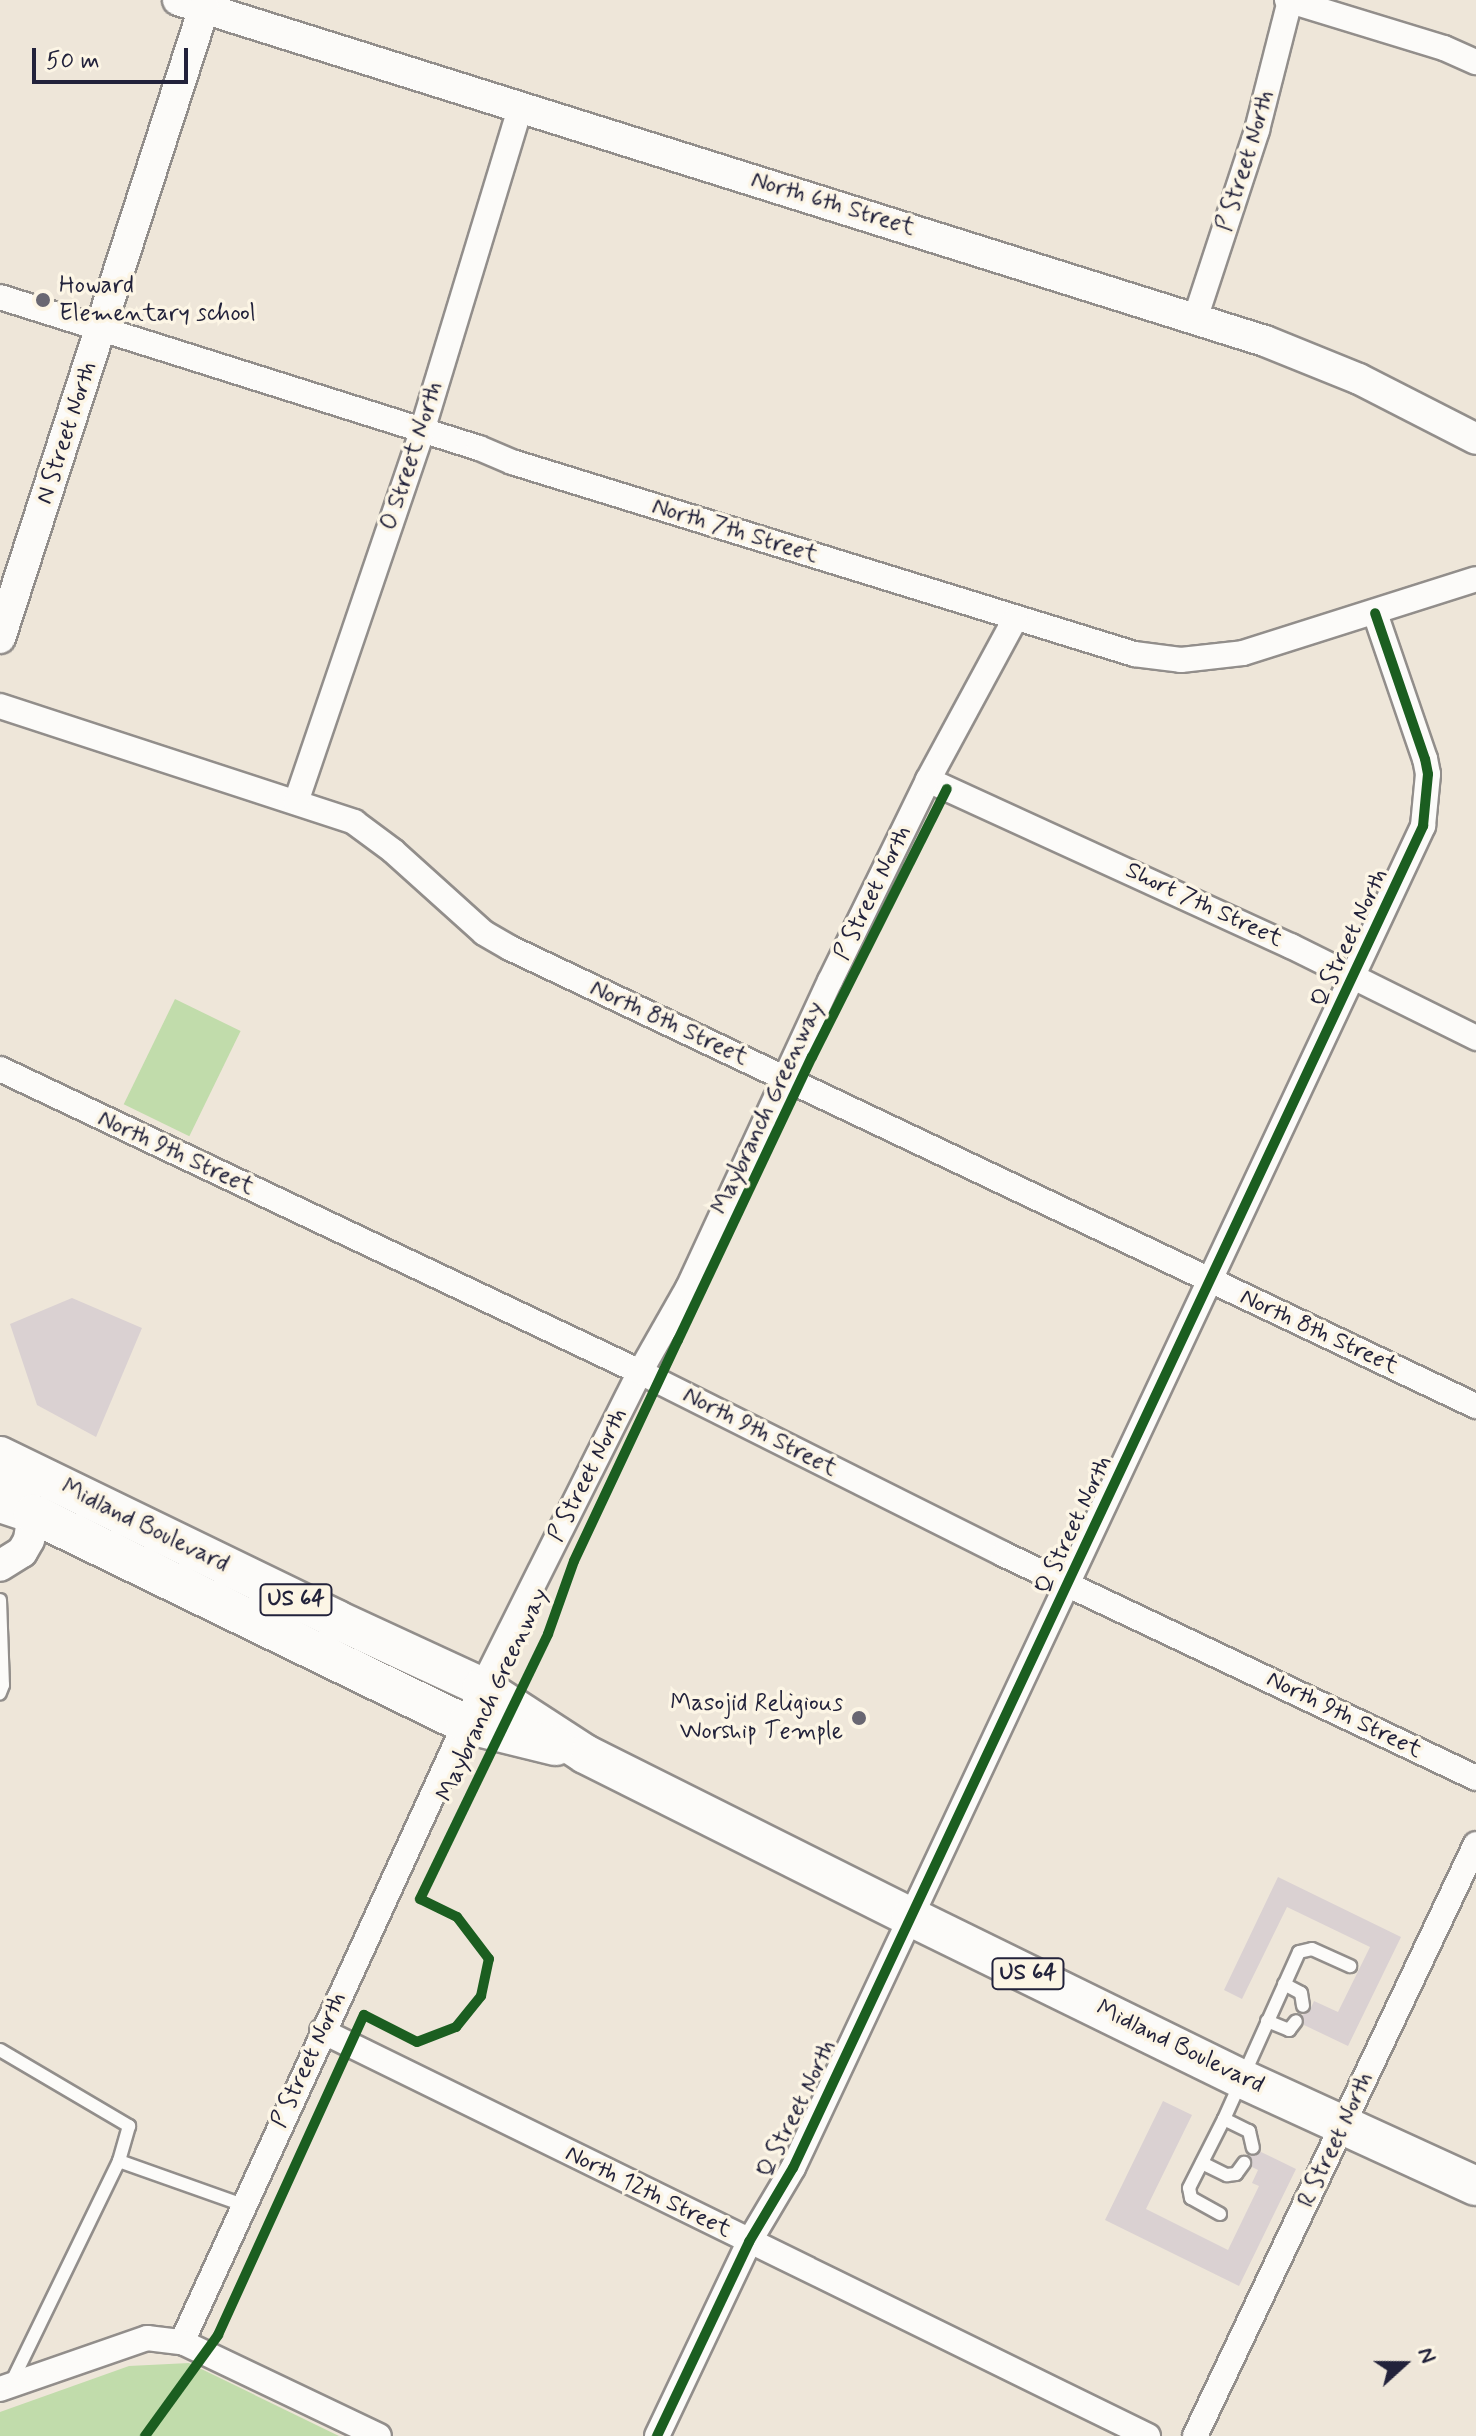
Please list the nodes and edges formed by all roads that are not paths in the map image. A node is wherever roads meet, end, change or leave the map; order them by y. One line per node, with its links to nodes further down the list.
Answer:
1 (1289, 0): 3 (street); 6 (street, P Street North)
2 (197, 3): 4 (street, North 6th Street); 7 (street, N Street North)
3 (1476, 62)
4 (520, 108): 6 (street, North 6th Street); 8 (street, O Street North)
5 (0, 297): 7 (street, North 7th Street)
6 (1195, 319): 9 (street, North 6th Street)
7 (101, 328): 8 (street, North 7th Street); 13 (street, N Street North)
8 (422, 431): 12 (street, North 7th Street); 16 (street, O Street North)
9 (1476, 439)
10 (1476, 579): 11 (street, North 7th Street)
11 (1375, 613): 12 (street, North 7th Street); 17 (street, Q Street North)
12 (1015, 619): 15 (street, P Street North)
13 (0, 638)
14 (0, 706): 16 (street, North 8th Street)
15 (928, 780): 17 (street, Short 7th Street); 20 (street, P Street North)
16 (296, 802): 20 (street, North 8th Street)
17 (1355, 976): 18 (street, Short 7th Street); 21 (street, Q Street North)
18 (1476, 1038)
19 (0, 1069): 22 (street, North 9th Street)
20 (785, 1079): 21 (street, North 8th Street); 22 (street, P Street North)
21 (1211, 1280): 23 (street, North 8th Street); 27 (street, Q Street North)
22 (640, 1372): 27 (street, North 9th Street); 29 (street, P Street North)
23 (1476, 1406)
24 (0, 1457): 25 (street); 29 (main road, Midland Boulevard / US 64)
25 (16, 1508): 26 (street); 31 (main road, Midland Boulevard / US 64)
26 (0, 1566)
27 (1069, 1584): 33 (street, North 9th Street); 35 (street, Q Street North)
28 (0, 1600): 30 (lane)
29 (482, 1687): 31 (street, P Street North); 32 (main road, Midland Boulevard / US 64)
30 (0, 1693)
31 (466, 1724): 32 (main road, Midland Boulevard / US 64); 41 (street, P Street North)
32 (585, 1754): 35 (main road, Midland Boulevard / US 64)
33 (1476, 1778)
34 (1476, 1844): 45 (street, R Street North)
35 (911, 1917): 43 (main road, Midland Boulevard / US 64); 53 (street, Q Street North)
36 (1350, 1966): 37 (lane)
37 (1284, 1984): 38 (lane); 39 (lane)
38 (1300, 2001)
39 (1267, 2021): 40 (lane); 43 (lane)
40 (1289, 2022)
41 (322, 2031): 51 (street, P Street North); 53 (street, North 12th Street)
42 (0, 2050): 47 (lane)
43 (1242, 2079): 44 (lane); 45 (main road, Midland Boulevard / US 64)
44 (1224, 2119): 46 (lane); 48 (lane)
45 (1344, 2123): 50 (main road, Midland Boulevard / US 64); 59 (street, R Street North)
46 (1253, 2148)
47 (119, 2161): 51 (lane); 55 (lane)
48 (1202, 2163): 49 (lane); 52 (lane)
49 (1244, 2163)
50 (1476, 2186)
51 (243, 2205): 54 (street, P Street North)
52 (1220, 2214)
53 (749, 2242): 57 (street, Q Street North); 58 (street, North 12th Street)
54 (182, 2342): 55 (street); 56 (street)
55 (4, 2388)
56 (379, 2436)
57 (657, 2436)
58 (1148, 2436)
59 (1195, 2436)

